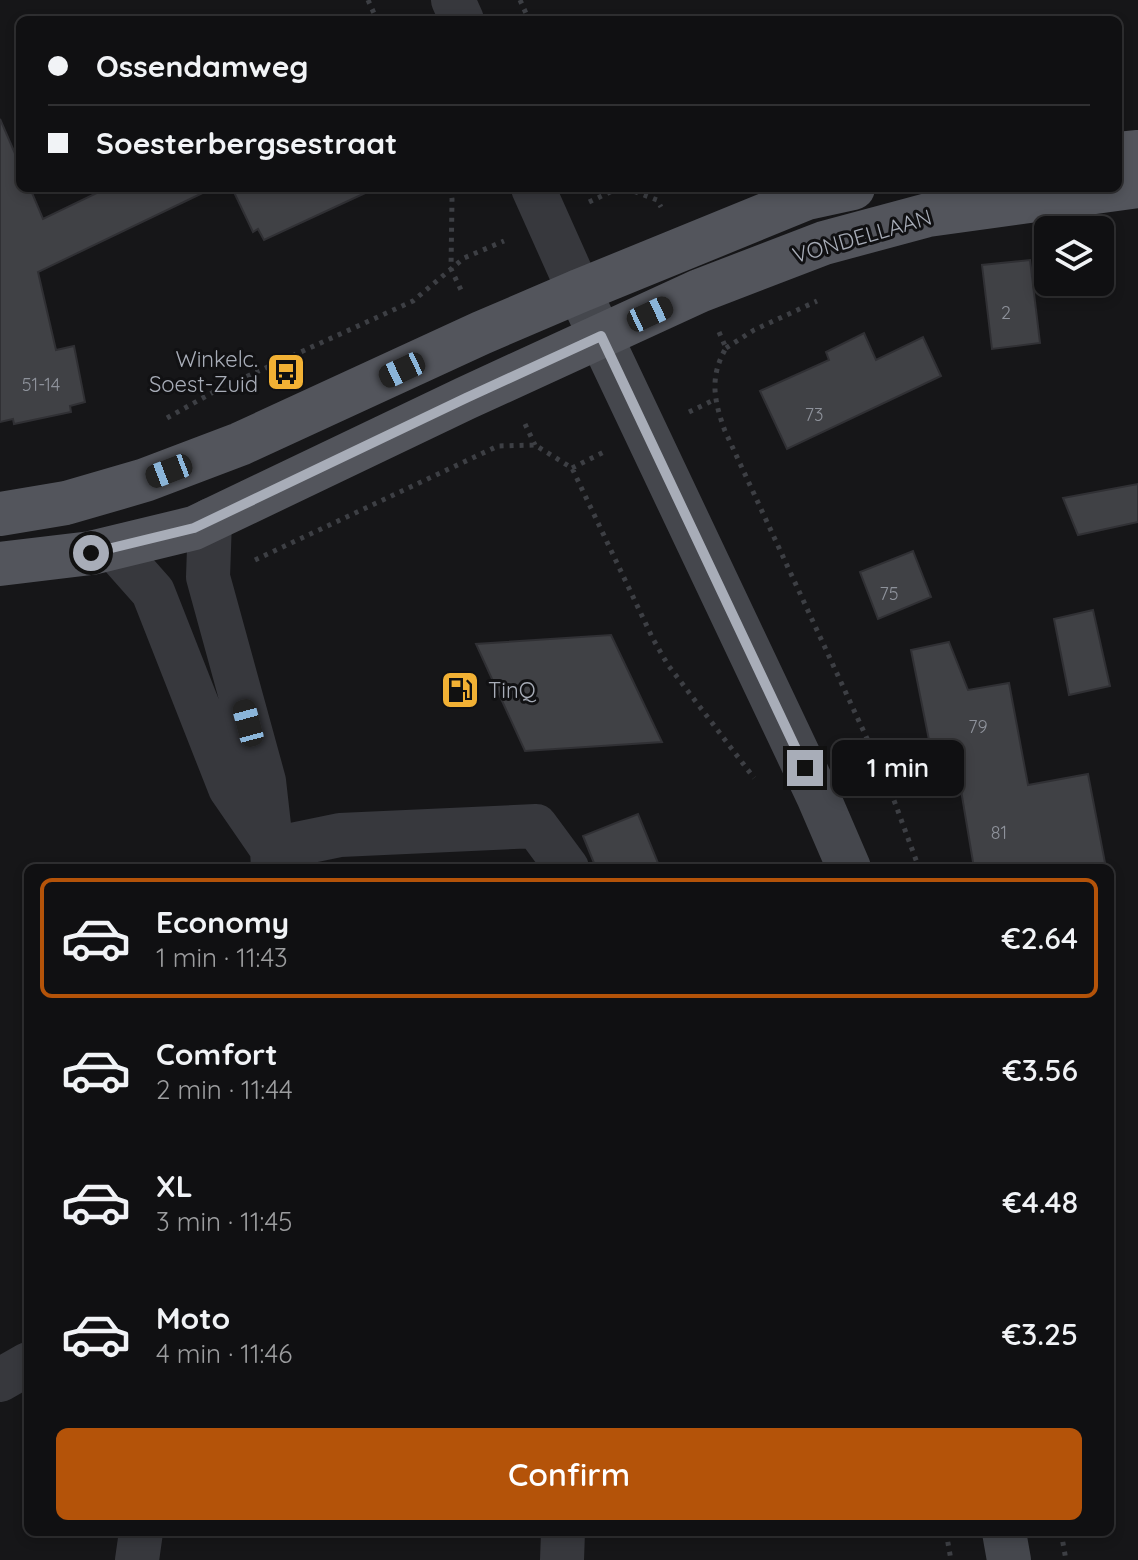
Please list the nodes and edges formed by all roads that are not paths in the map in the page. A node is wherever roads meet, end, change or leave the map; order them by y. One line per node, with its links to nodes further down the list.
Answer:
1 (535, 192): 4 (street)
2 (835, 192): 4 (main road)
3 (1095, 192): 5 (main road, VONDELLAAN)
4 (579, 291): 5 (main road); 6 (main road)
5 (601, 336): 7 (main road, VONDELLAAN); 12 (main road)
6 (0, 514)
7 (210, 520): 8 (main road, VONDELLAAN); 10 (street)
8 (114, 548): 9 (main road, VONDELLAAN); 10 (street)
9 (0, 564)
10 (273, 859): 11 (street)
11 (564, 864)
12 (847, 864)
13 (24, 1366): 14 (street)
14 (0, 1380)
15 (140, 1536): 18 (street)
16 (563, 1536): 19 (street)
17 (1005, 1536): 20 (main road)
18 (137, 1560)
19 (562, 1560)
20 (1009, 1560)

